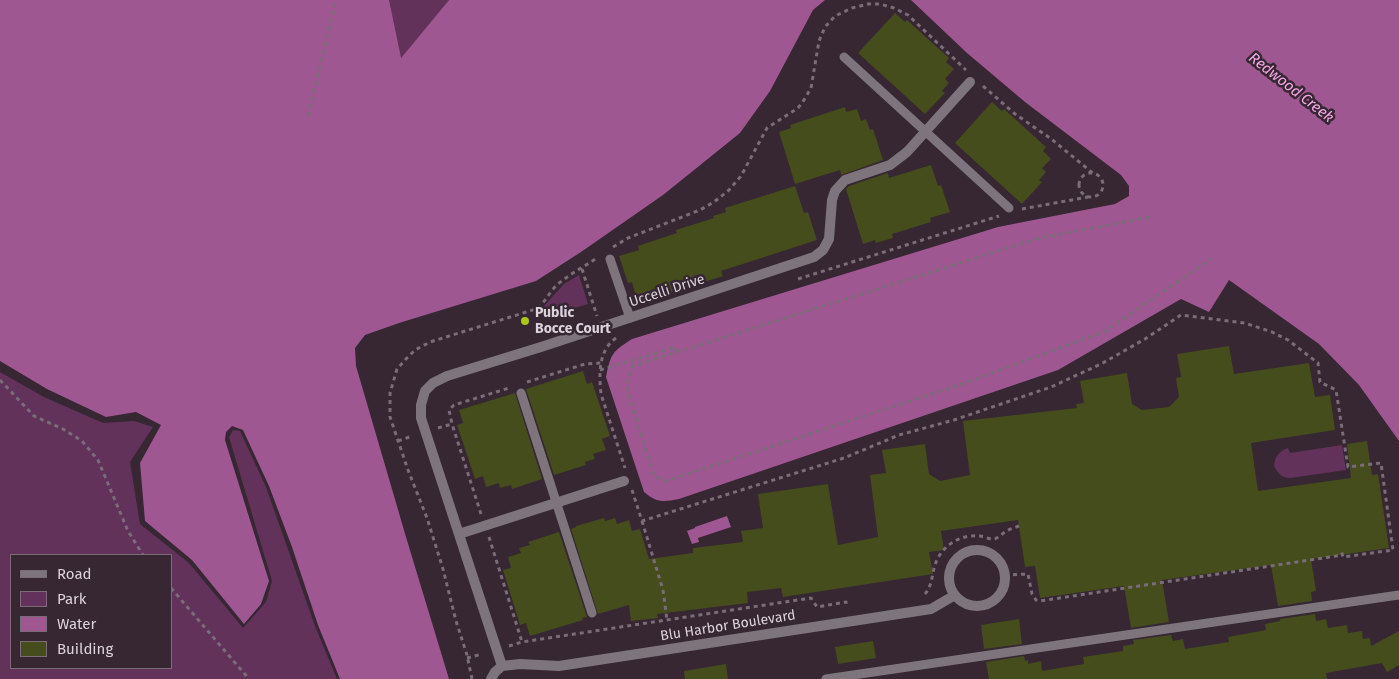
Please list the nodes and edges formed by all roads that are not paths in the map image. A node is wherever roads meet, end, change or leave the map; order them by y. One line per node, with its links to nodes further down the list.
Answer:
1 (844, 57): 3 (lane)
2 (973, 79): 3 (street, Uccelli Drive)
3 (924, 132): 4 (lane); 6 (street, Uccelli Drive)
4 (1011, 211)
5 (606, 256): 6 (lane)
6 (630, 318): 10 (street, Uccelli Drive)
7 (520, 389): 9 (lane)
8 (627, 480): 9 (street)
9 (556, 503): 10 (street); 13 (lane)
10 (459, 534): 14 (street, Uccelli Drive)
11 (955, 595): 11 (street); 14 (street, Blu Harbor Boulevard)
12 (1399, 595): 16 (lane)
13 (592, 613)
14 (502, 666): 15 (street)
15 (491, 679)
16 (826, 679)

